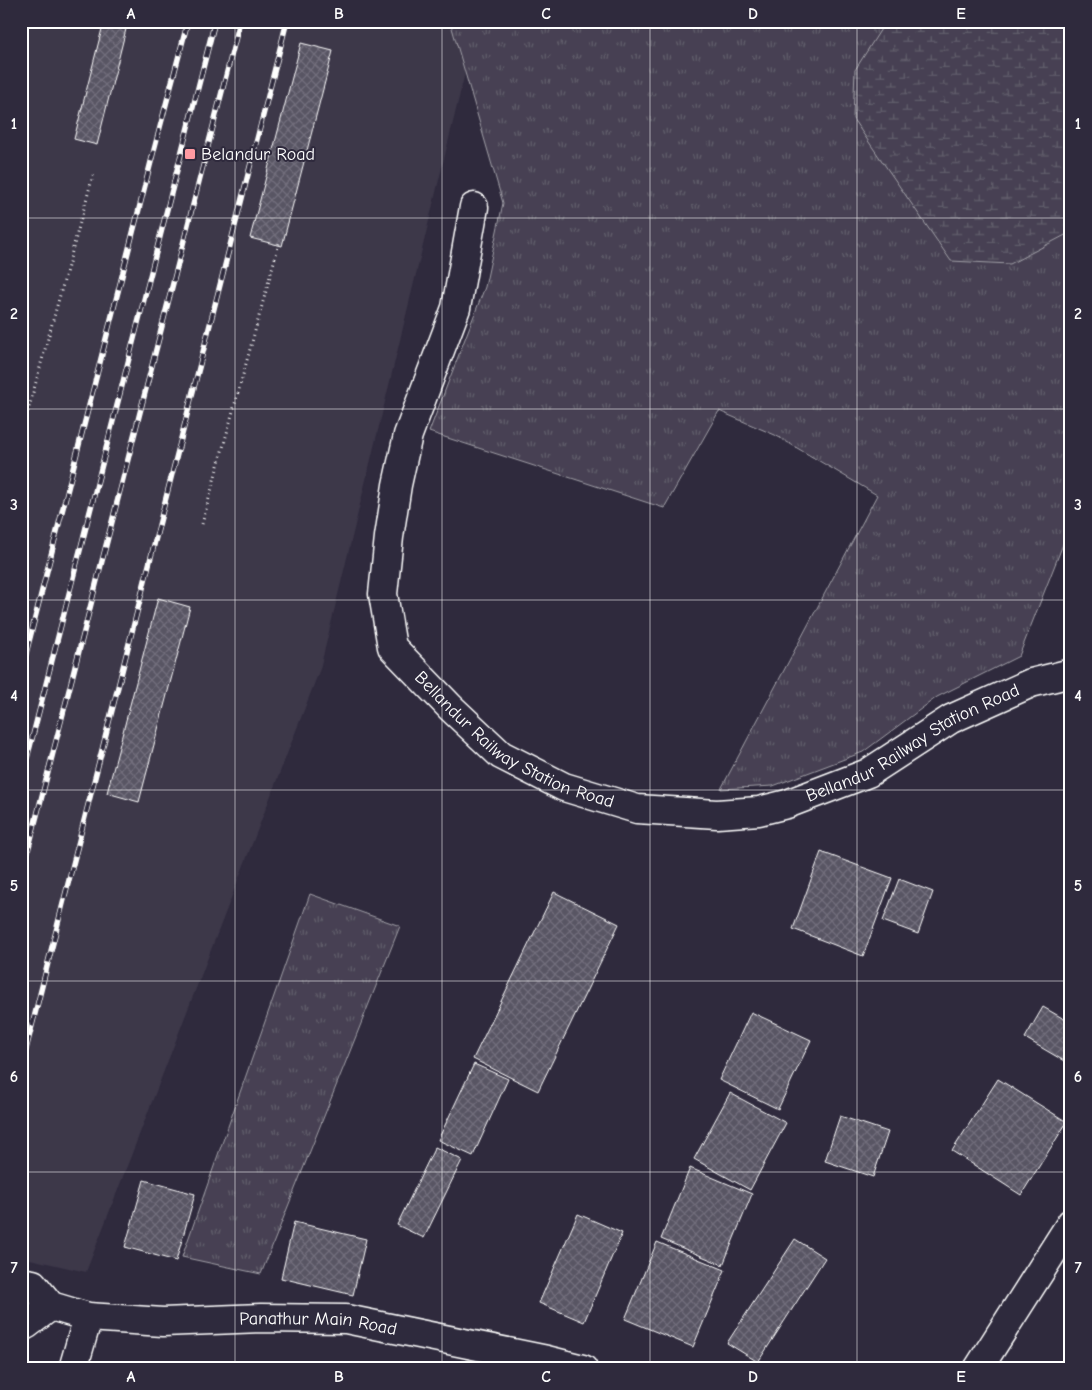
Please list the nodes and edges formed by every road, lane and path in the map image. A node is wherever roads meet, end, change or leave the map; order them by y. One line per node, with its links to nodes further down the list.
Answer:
1 (94, 172): 4 (path)
2 (474, 207): 6 (street, Bellandur Railway Station Road)
3 (280, 240): 5 (path)
4 (21, 436)
5 (202, 524)
6 (1071, 673)
7 (1068, 1233): 14 (street)
8 (21, 1282): 9 (street)
9 (51, 1306): 10 (street, Panathur Main Road); 11 (street)
10 (88, 1316): 12 (street); 13 (street, Panathur Main Road)
11 (21, 1324)
12 (73, 1369)
13 (583, 1369)
14 (978, 1369)

